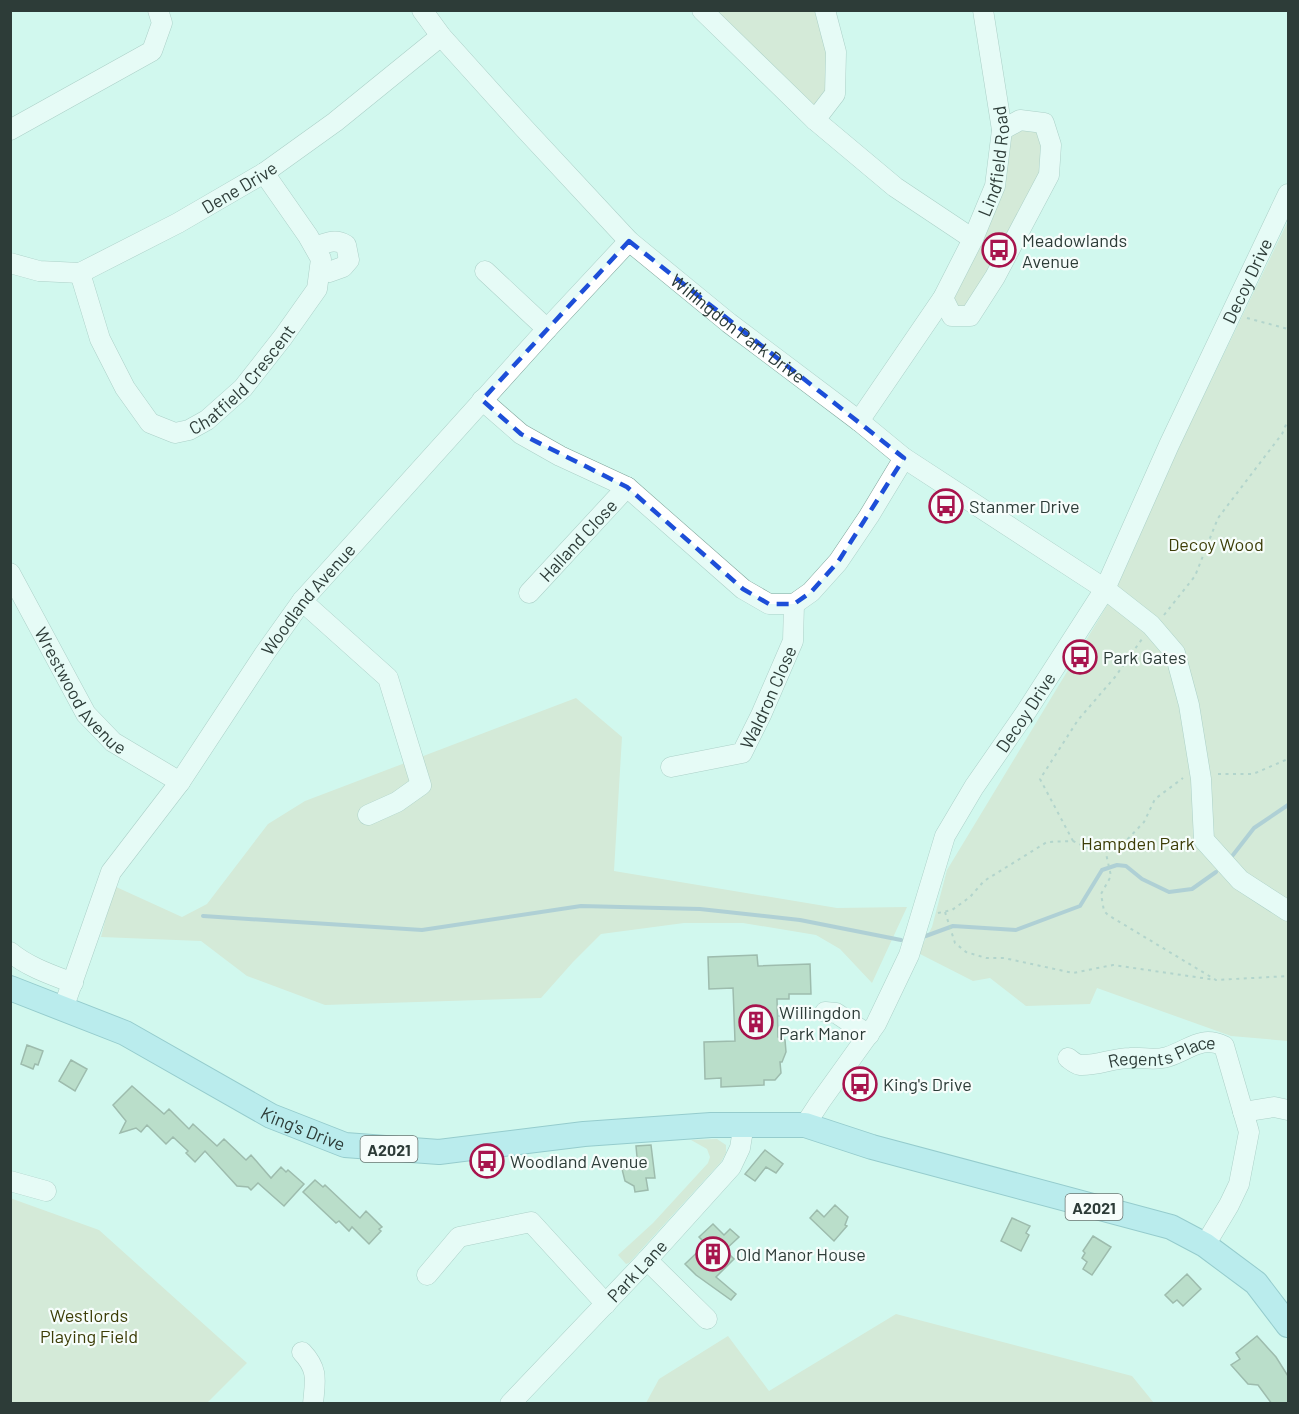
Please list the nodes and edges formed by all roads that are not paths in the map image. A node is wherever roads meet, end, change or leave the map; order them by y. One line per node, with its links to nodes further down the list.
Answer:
1 (158, 10): 8 (street)
2 (422, 10): 6 (street, Willingdon Park Drive)
3 (825, 10): 7 (street)
4 (983, 10): 9 (street, Lindfield Road)
5 (703, 11): 7 (street)
6 (441, 36): 10 (street, Dene Drive); 13 (street, Willingdon Park Drive)
7 (815, 120): 12 (street)
8 (10, 130)
9 (1002, 130): 12 (street, Lindfield Road); 19 (street)
10 (264, 173): 14 (street); 18 (street, Dene Drive)
11 (1288, 194): 26 (street, Decoy Drive)
12 (973, 239): 19 (street, Lindfield Road)
13 (629, 241): 20 (street, Woodland Avenue); 22 (street, Willingdon Park Drive)
14 (315, 247): 16 (street); 16 (street)
15 (10, 263): 18 (street, Dene Drive)
16 (321, 269): 18 (street, Chatfield Crescent)
17 (485, 271): 20 (street)
18 (80, 273)
19 (943, 298): 22 (street, Lindfield Road)
20 (547, 328): 21 (street, Woodland Avenue)
21 (482, 400): 24 (street); 28 (street, Woodland Avenue)
22 (859, 421): 23 (street, Willingdon Park Drive)
23 (904, 458): 26 (street, Willingdon Park Drive); 29 (street)
24 (627, 487): 27 (street, Halland Close); 29 (street)
25 (10, 573): 31 (street, Wrestwood Avenue)
26 (1105, 589): 33 (street, Willingdon Park Drive); 39 (street, Decoy Drive)
27 (529, 593)
28 (302, 601): 31 (street, Woodland Avenue); 32 (street)
29 (794, 604): 30 (street, Waldron Close)
30 (670, 766)
31 (180, 782): 35 (street, Woodland Avenue)
32 (368, 815)
33 (1288, 911)
34 (10, 951): 35 (street)
35 (73, 983): 37 (street, Woodland Avenue)
36 (11, 989): 37 (main road, King's Drive / A2021)
37 (63, 1009): 43 (main road, King's Drive / A2021)
38 (825, 1012): 39 (street)
39 (869, 1035): 44 (street, Decoy Drive)
40 (1068, 1058): 42 (street, Regents Place)
41 (1288, 1110): 42 (street)
42 (1243, 1112): 47 (street, Regents Place)
43 (744, 1125): 44 (main road, King's Drive / A2021); 48 (street, Park Lane)
44 (805, 1125): 47 (main road, King's Drive / A2021)
45 (10, 1181): 46 (street)
46 (46, 1191)
47 (1205, 1245): 52 (main road, King's Drive / A2021)
48 (647, 1260): 50 (street, Park Lane); 51 (street)
49 (427, 1275): 50 (street)
50 (606, 1304): 55 (street, Park Lane)
51 (707, 1319)
52 (1288, 1325)
53 (302, 1352): 54 (street)
54 (314, 1404)
55 (510, 1404)

